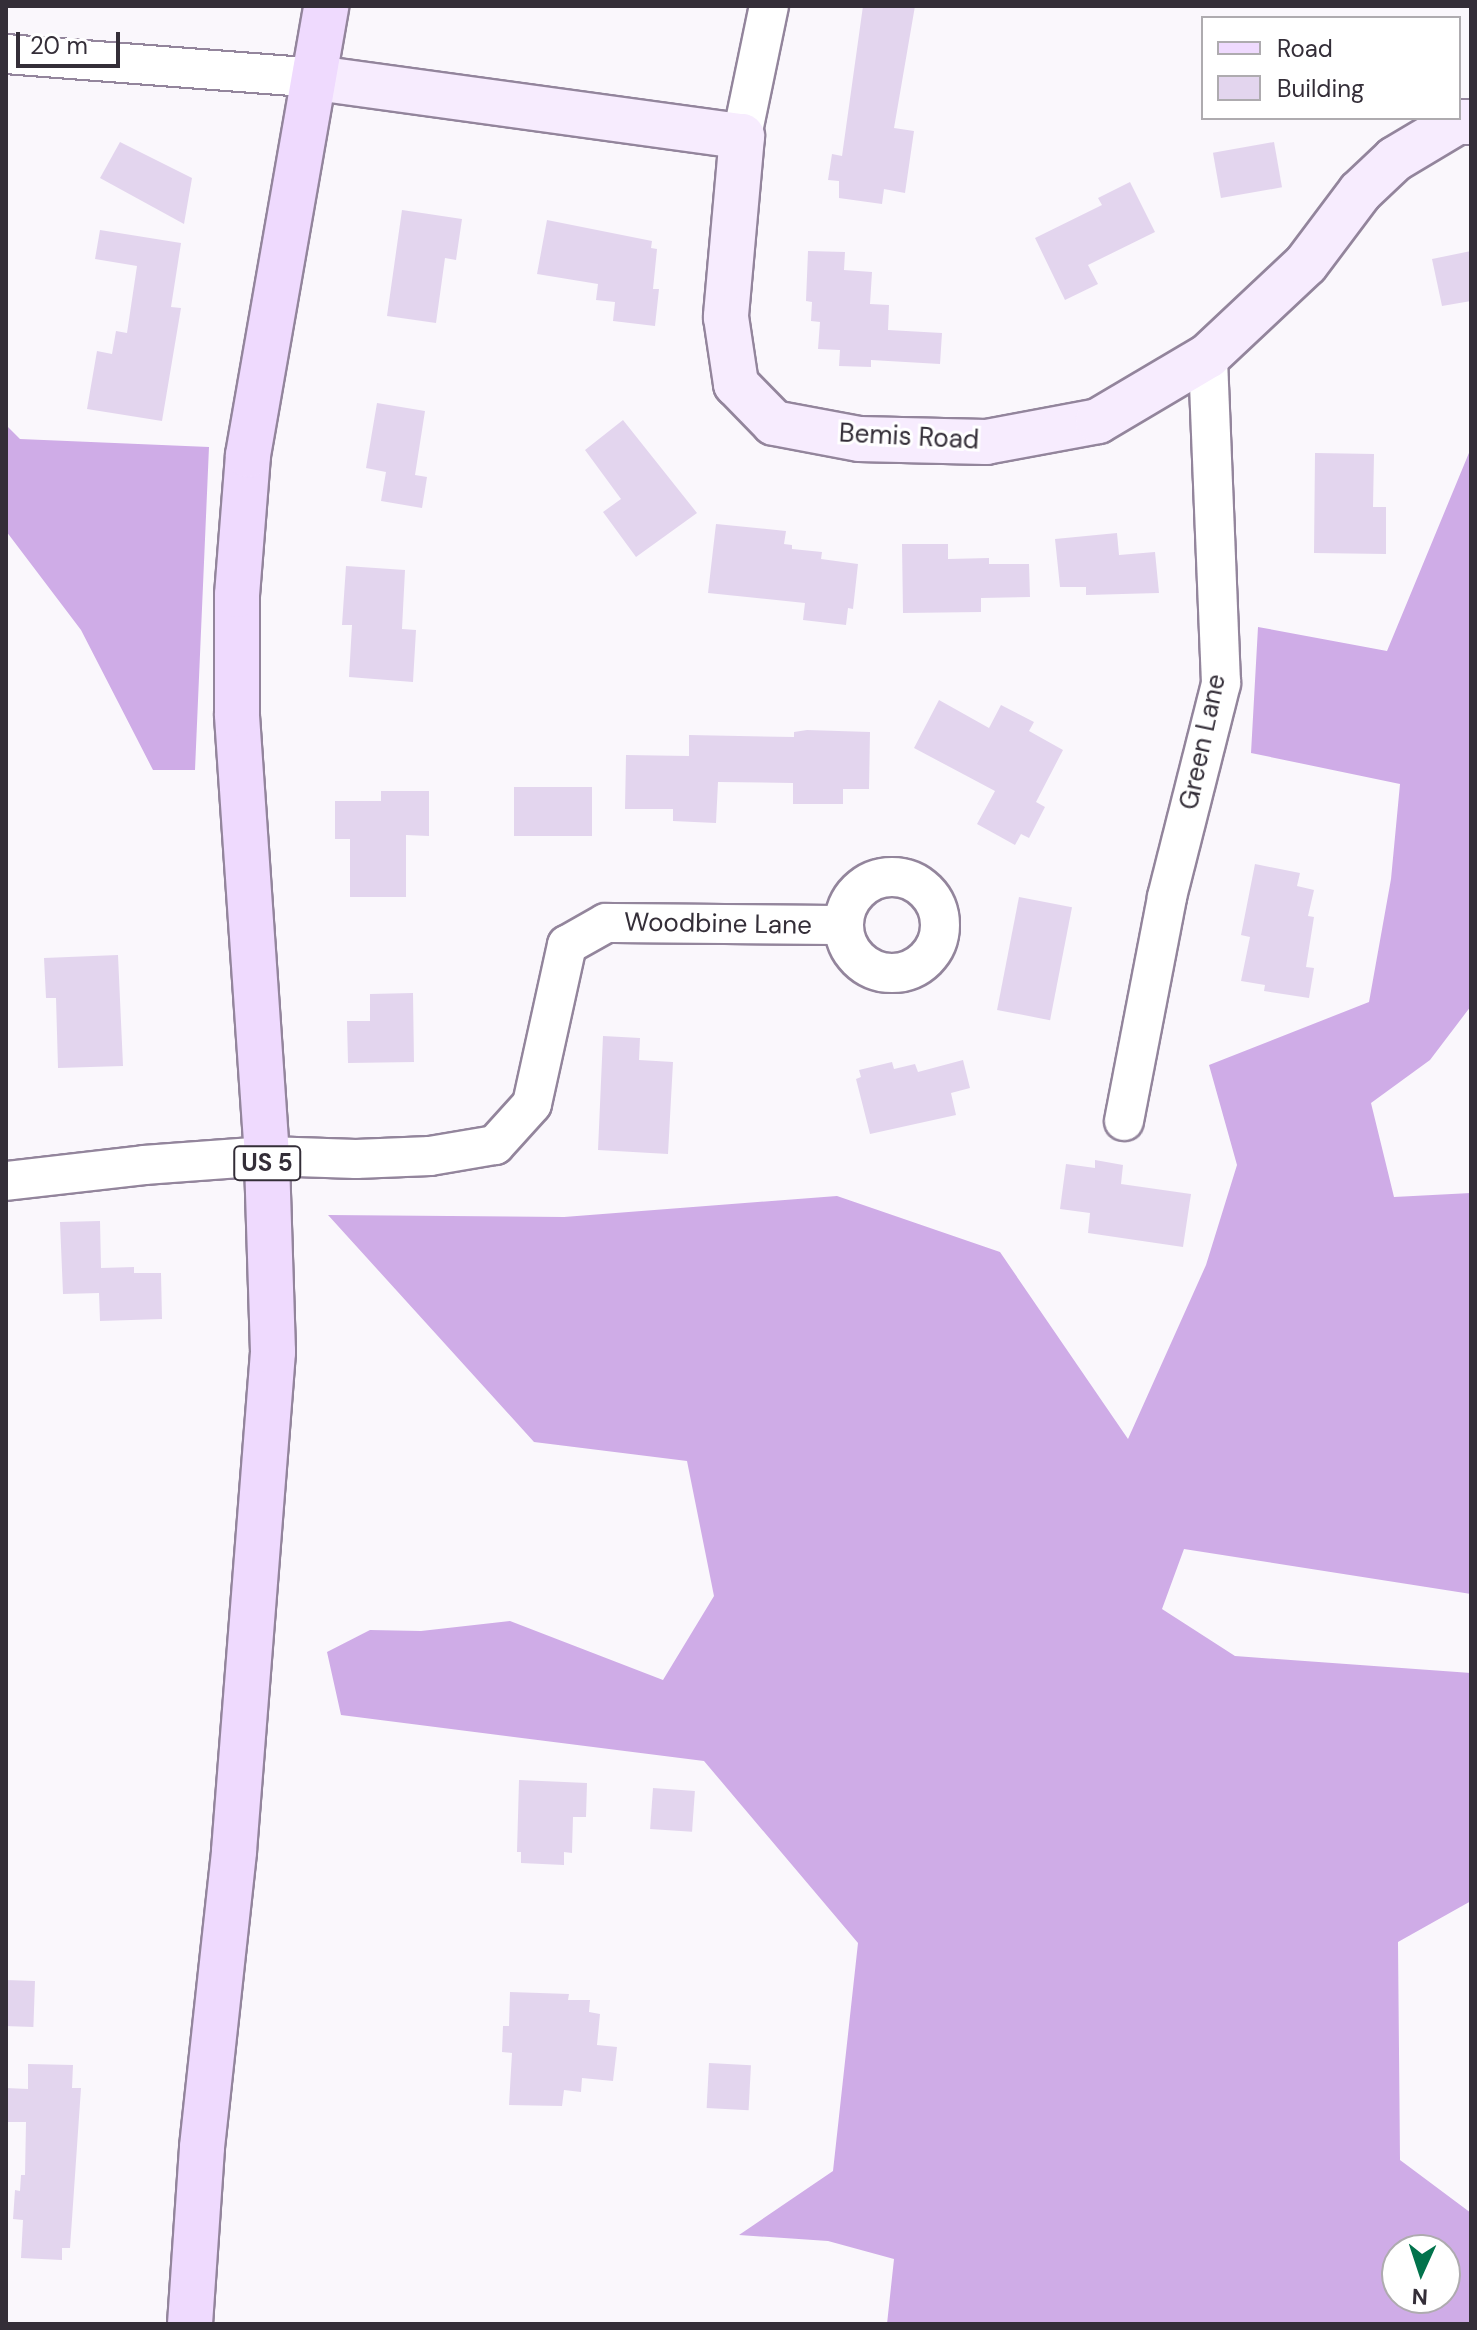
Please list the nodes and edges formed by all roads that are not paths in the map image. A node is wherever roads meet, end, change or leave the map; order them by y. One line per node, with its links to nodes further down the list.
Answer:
1 (326, 6): 4 (main road, US 5)
2 (769, 6): 6 (street)
3 (6, 54): 4 (street)
4 (316, 78): 6 (street); 10 (main road, US 5)
5 (1471, 122): 7 (street, Bemis Road)
6 (742, 136): 7 (street, Bemis Road)
7 (1208, 356): 9 (street, Green Lane)
8 (843, 925): 10 (street, Woodbine Lane)
9 (1124, 1121)
10 (267, 1156): 11 (street, Woodbine Lane); 12 (main road, US 5)
11 (6, 1181)
12 (190, 2324)

